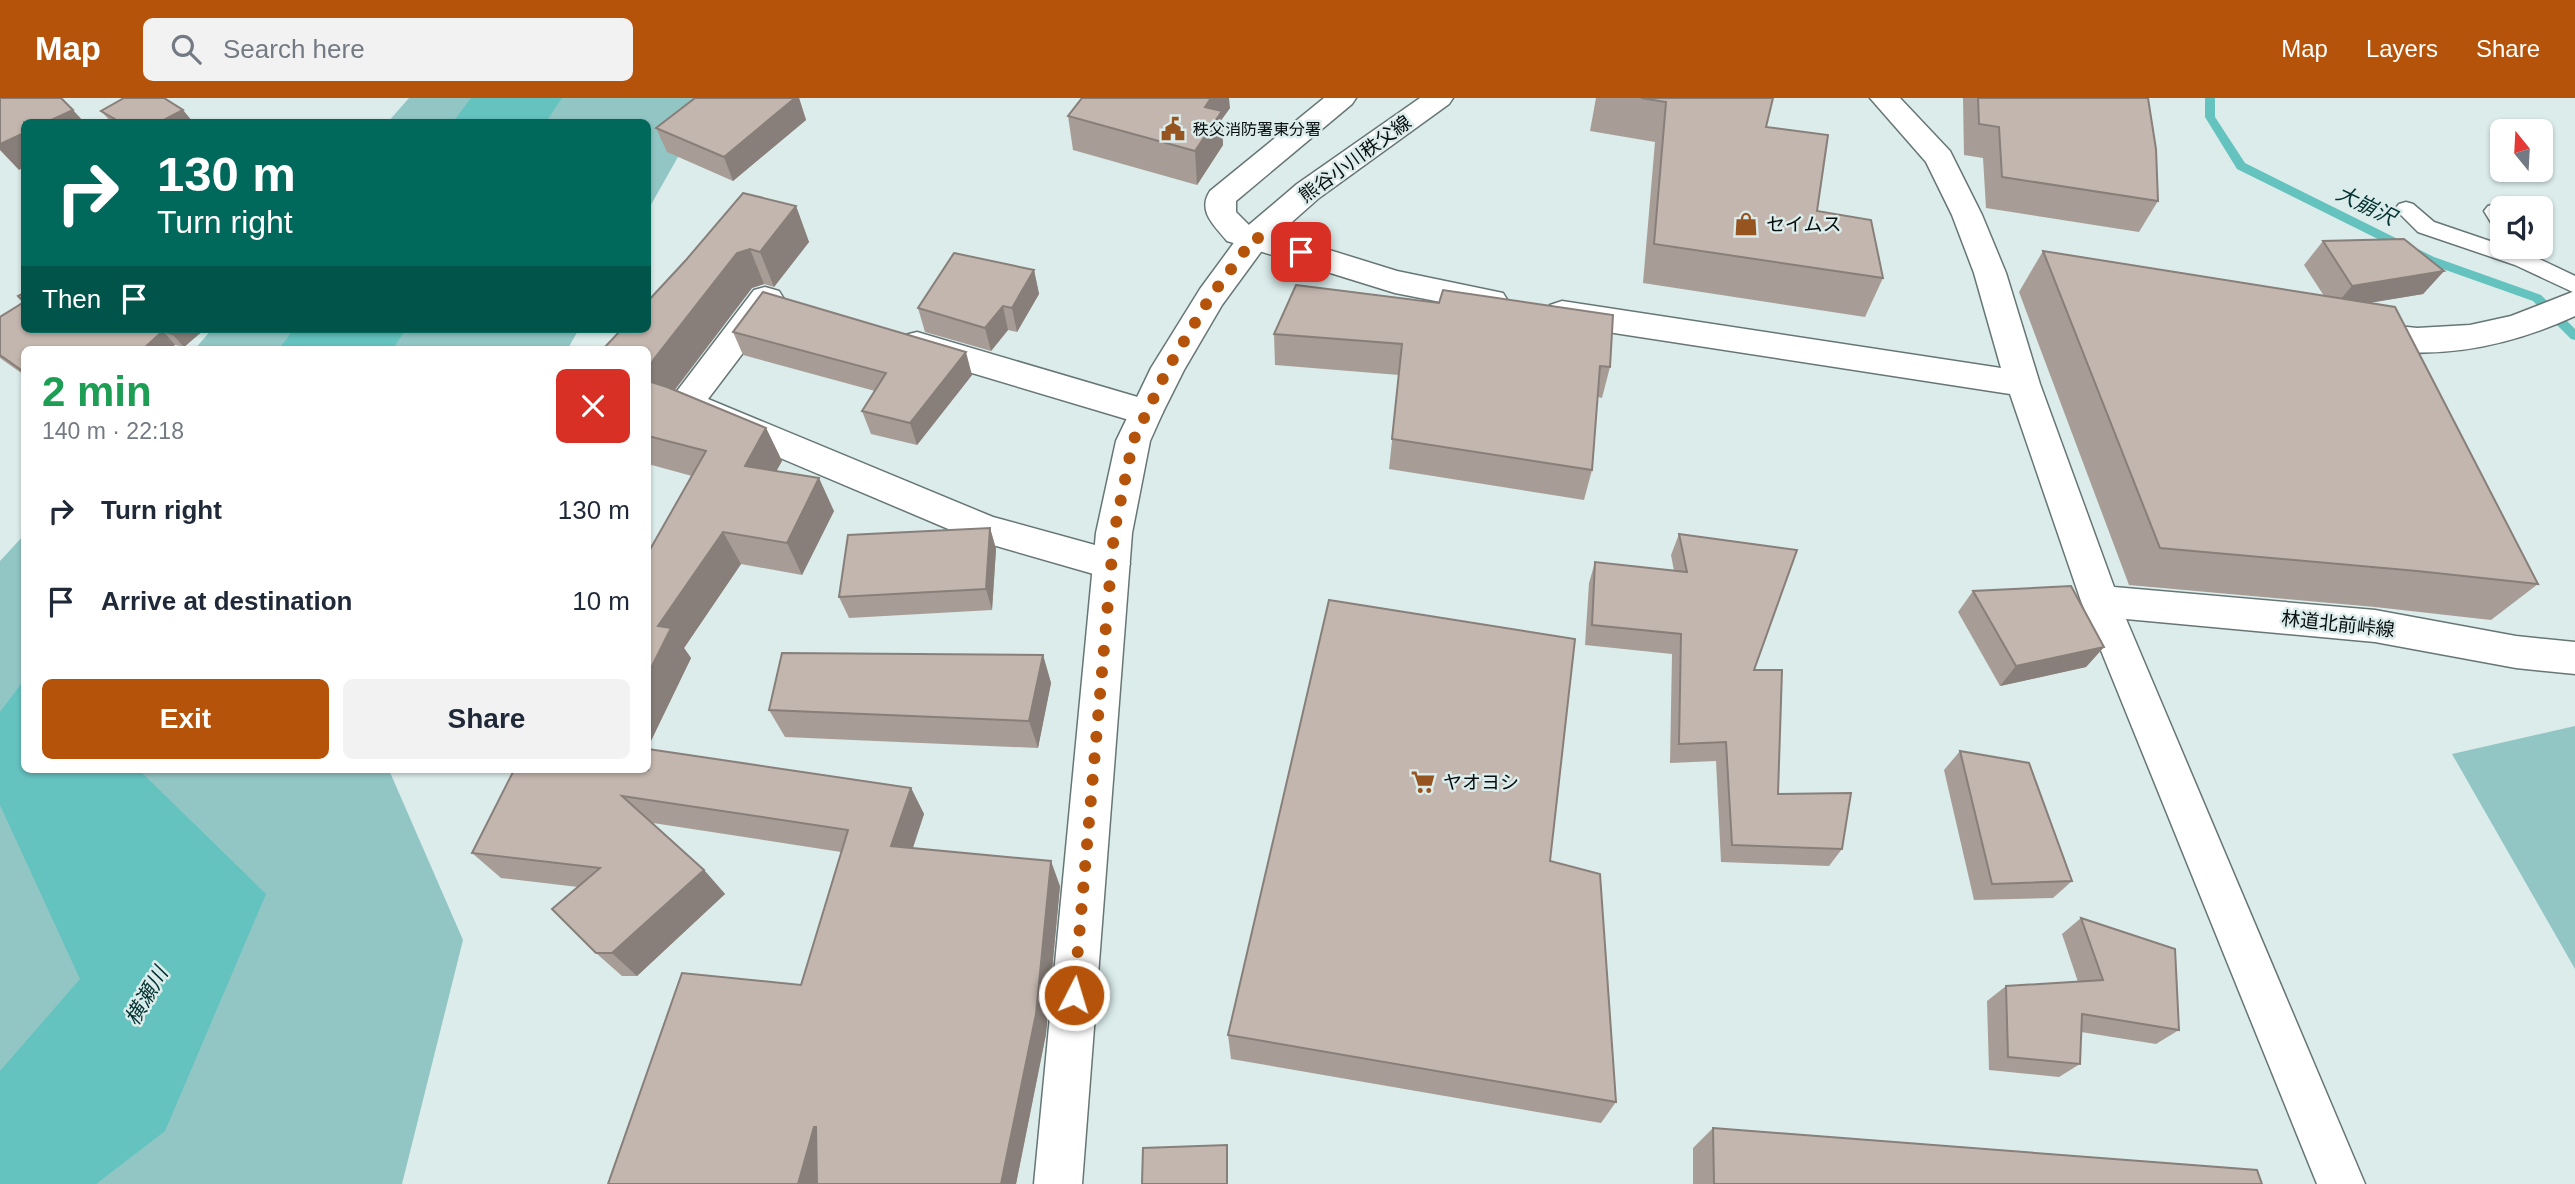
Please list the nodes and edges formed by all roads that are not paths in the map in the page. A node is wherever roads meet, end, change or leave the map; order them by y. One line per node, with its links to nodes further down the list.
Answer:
1 (1342, 98): 5 (street)
2 (1439, 98): 5 (street, 熊谷小川秩父線)
3 (1884, 98): 12 (street)
4 (2406, 209): 6 (lane)
5 (1255, 237): 12 (street); 13 (street, 熊谷小川秩父線)
6 (2490, 245)
7 (2520, 259): 8 (lane)
8 (2574, 297): 10 (street)
9 (804, 310): 14 (street)
10 (2328, 328)
11 (883, 334): 13 (street)
12 (2024, 384): 15 (street)
13 (1146, 412): 14 (street, 熊谷小川秩父線)
14 (1111, 564): 17 (street, 熊谷小川秩父線)
15 (2100, 601): 16 (street, 林道北前峠線); 18 (street)
16 (2575, 658)
17 (1058, 1184)
18 (2341, 1184)

